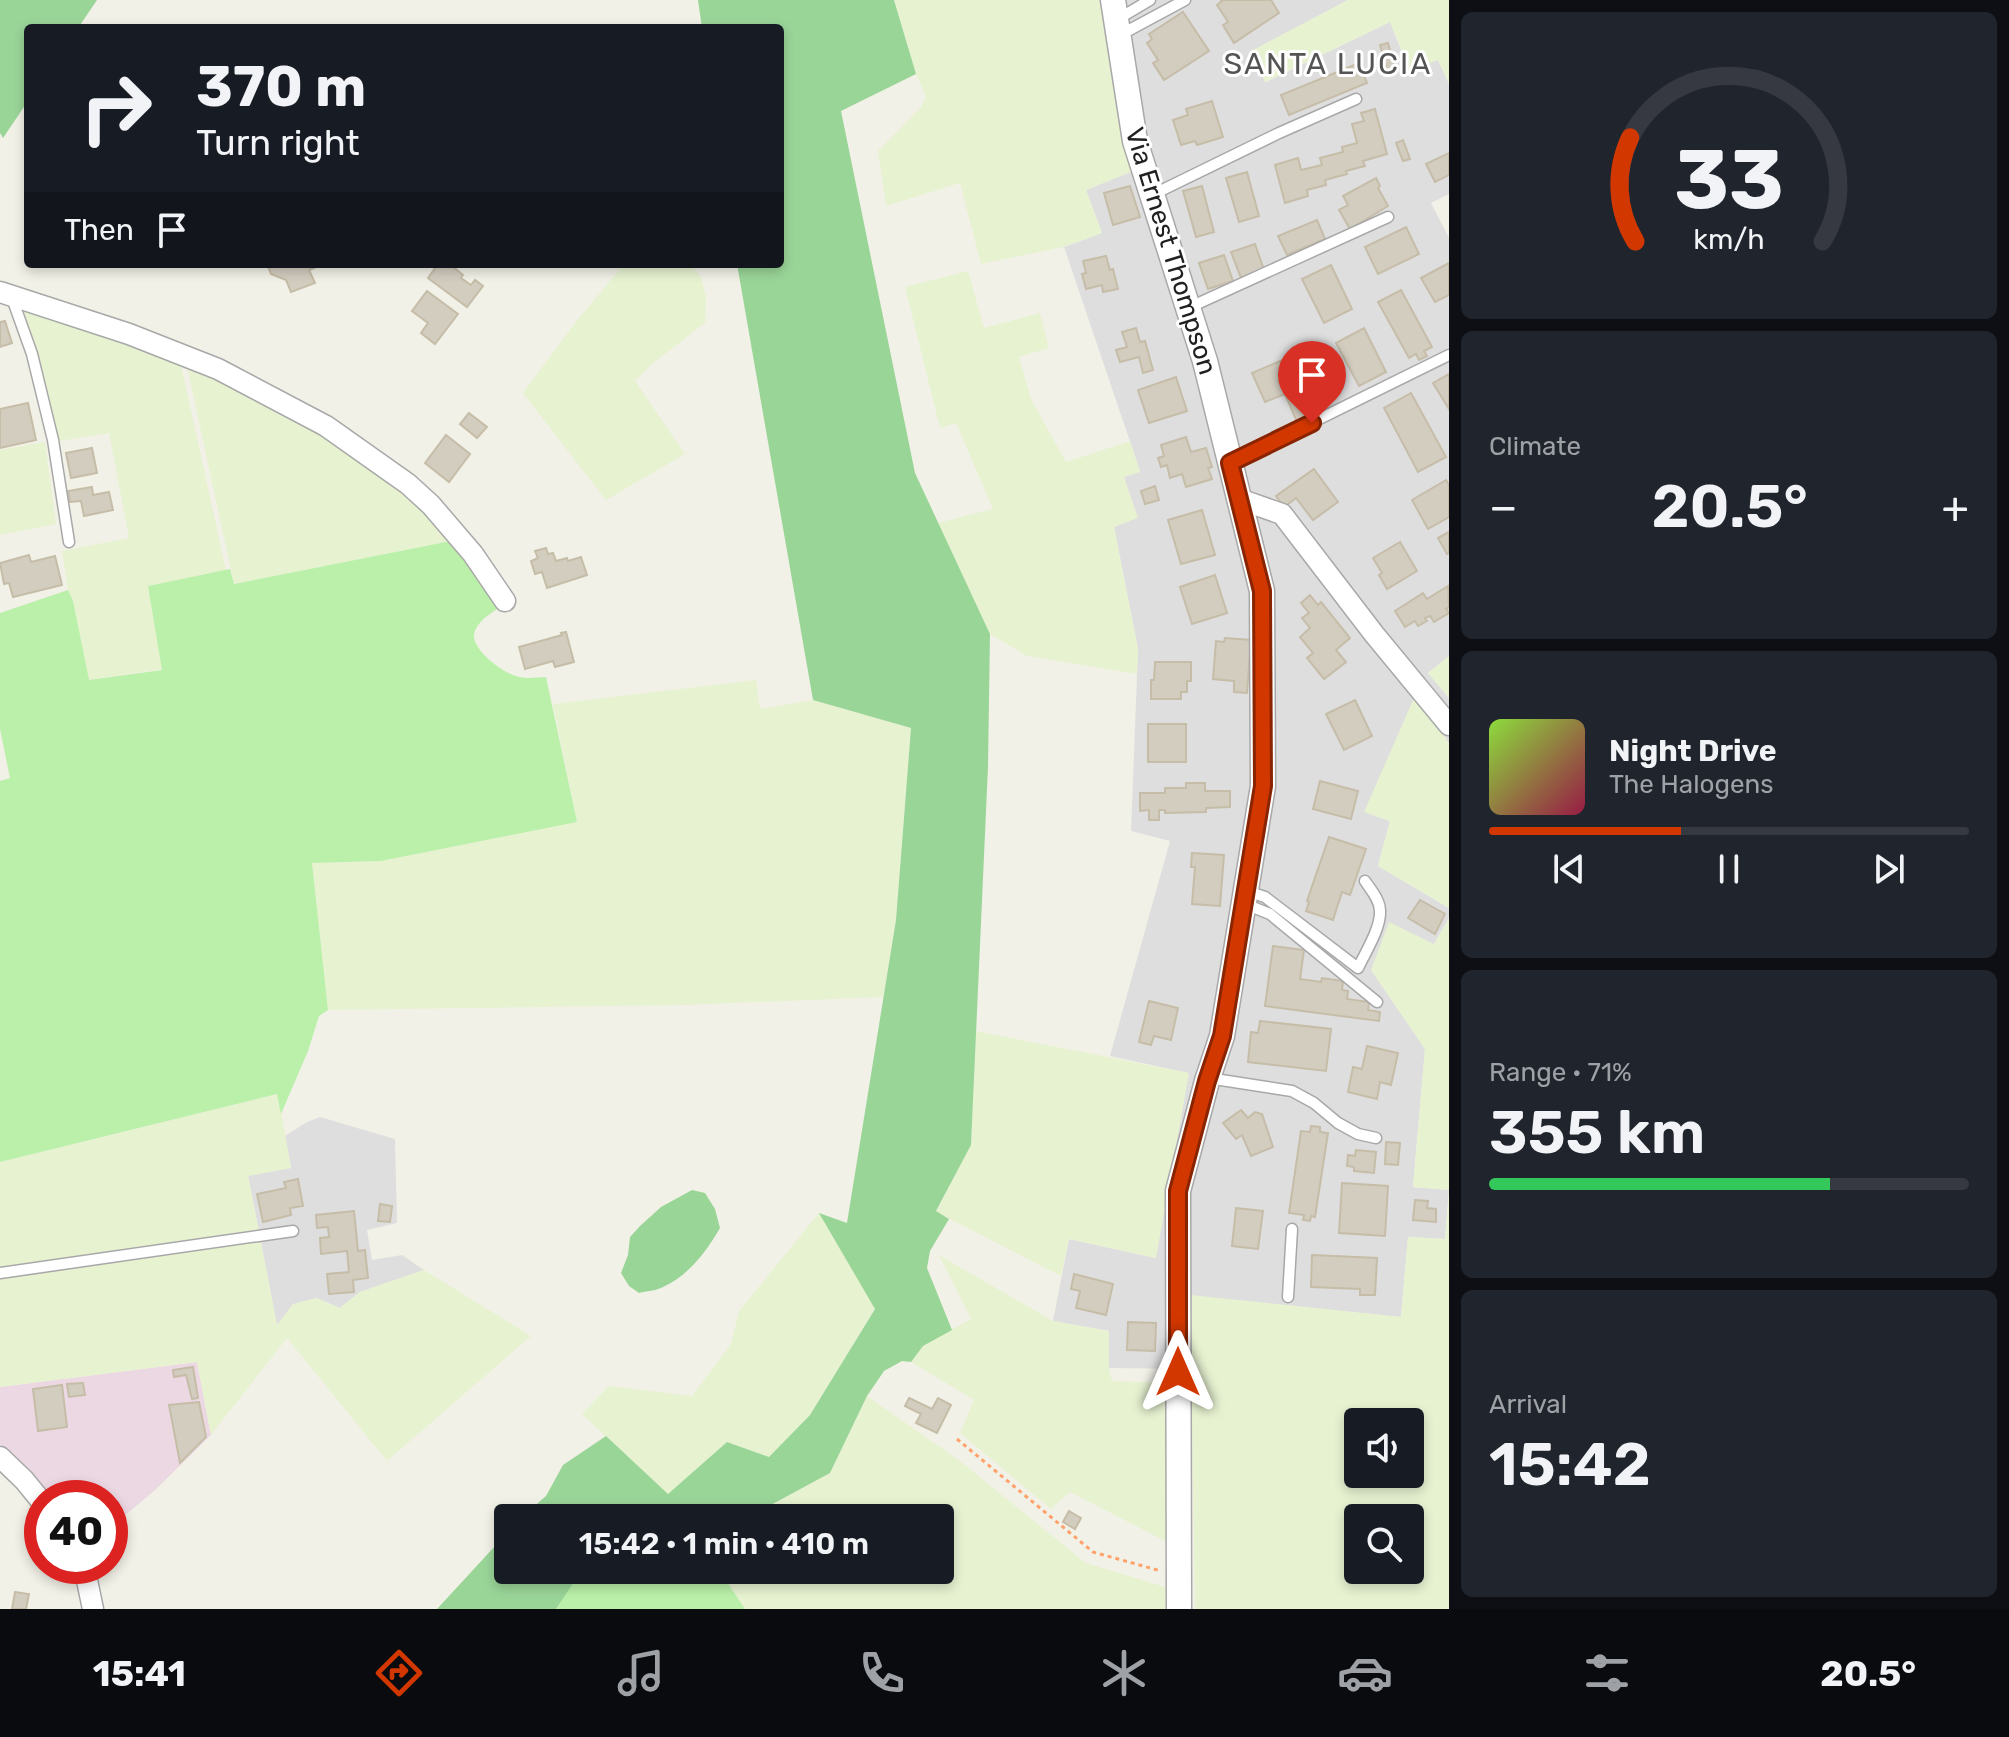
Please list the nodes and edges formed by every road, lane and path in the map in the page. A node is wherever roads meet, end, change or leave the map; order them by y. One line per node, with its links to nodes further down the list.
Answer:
1 (1150, 0): 3 (lane)
2 (1185, 0): 3 (lane)
3 (1116, 19): 5 (street, Via Ernest Thompson)
4 (1356, 99): 5 (lane)
5 (1152, 195): 8 (street, Via Ernest Thompson)
6 (1388, 217): 8 (lane)
7 (6, 294): 12 (lane); 13 (street)
8 (1188, 308): 10 (street, Via Ernest Thompson)
9 (1449, 355): 10 (lane)
10 (1230, 463): 11 (street, Via Ernest Thompson)
11 (1239, 499): 14 (street); 16 (street, Via Ernest Thompson)
12 (69, 542)
13 (505, 601)
14 (1449, 725)
15 (1365, 881): 16 (lane)
16 (1244, 897): 17 (lane); 18 (street, Via Ernest Thompson)
17 (1377, 1002)
18 (1208, 1078): 19 (lane); 27 (street, Via Ernest Thompson)
19 (1376, 1138)
20 (1292, 1229): 23 (lane)
21 (293, 1231): 22 (lane)
22 (0, 1273)
23 (1288, 1297)
24 (957, 1439): 27 (path)
25 (0, 1457): 26 (street)
26 (24, 1480)
27 (1180, 1576): 30 (street, Via Ernest Thompson)
28 (88, 1584): 29 (street)
29 (93, 1609)
30 (1179, 1609)

